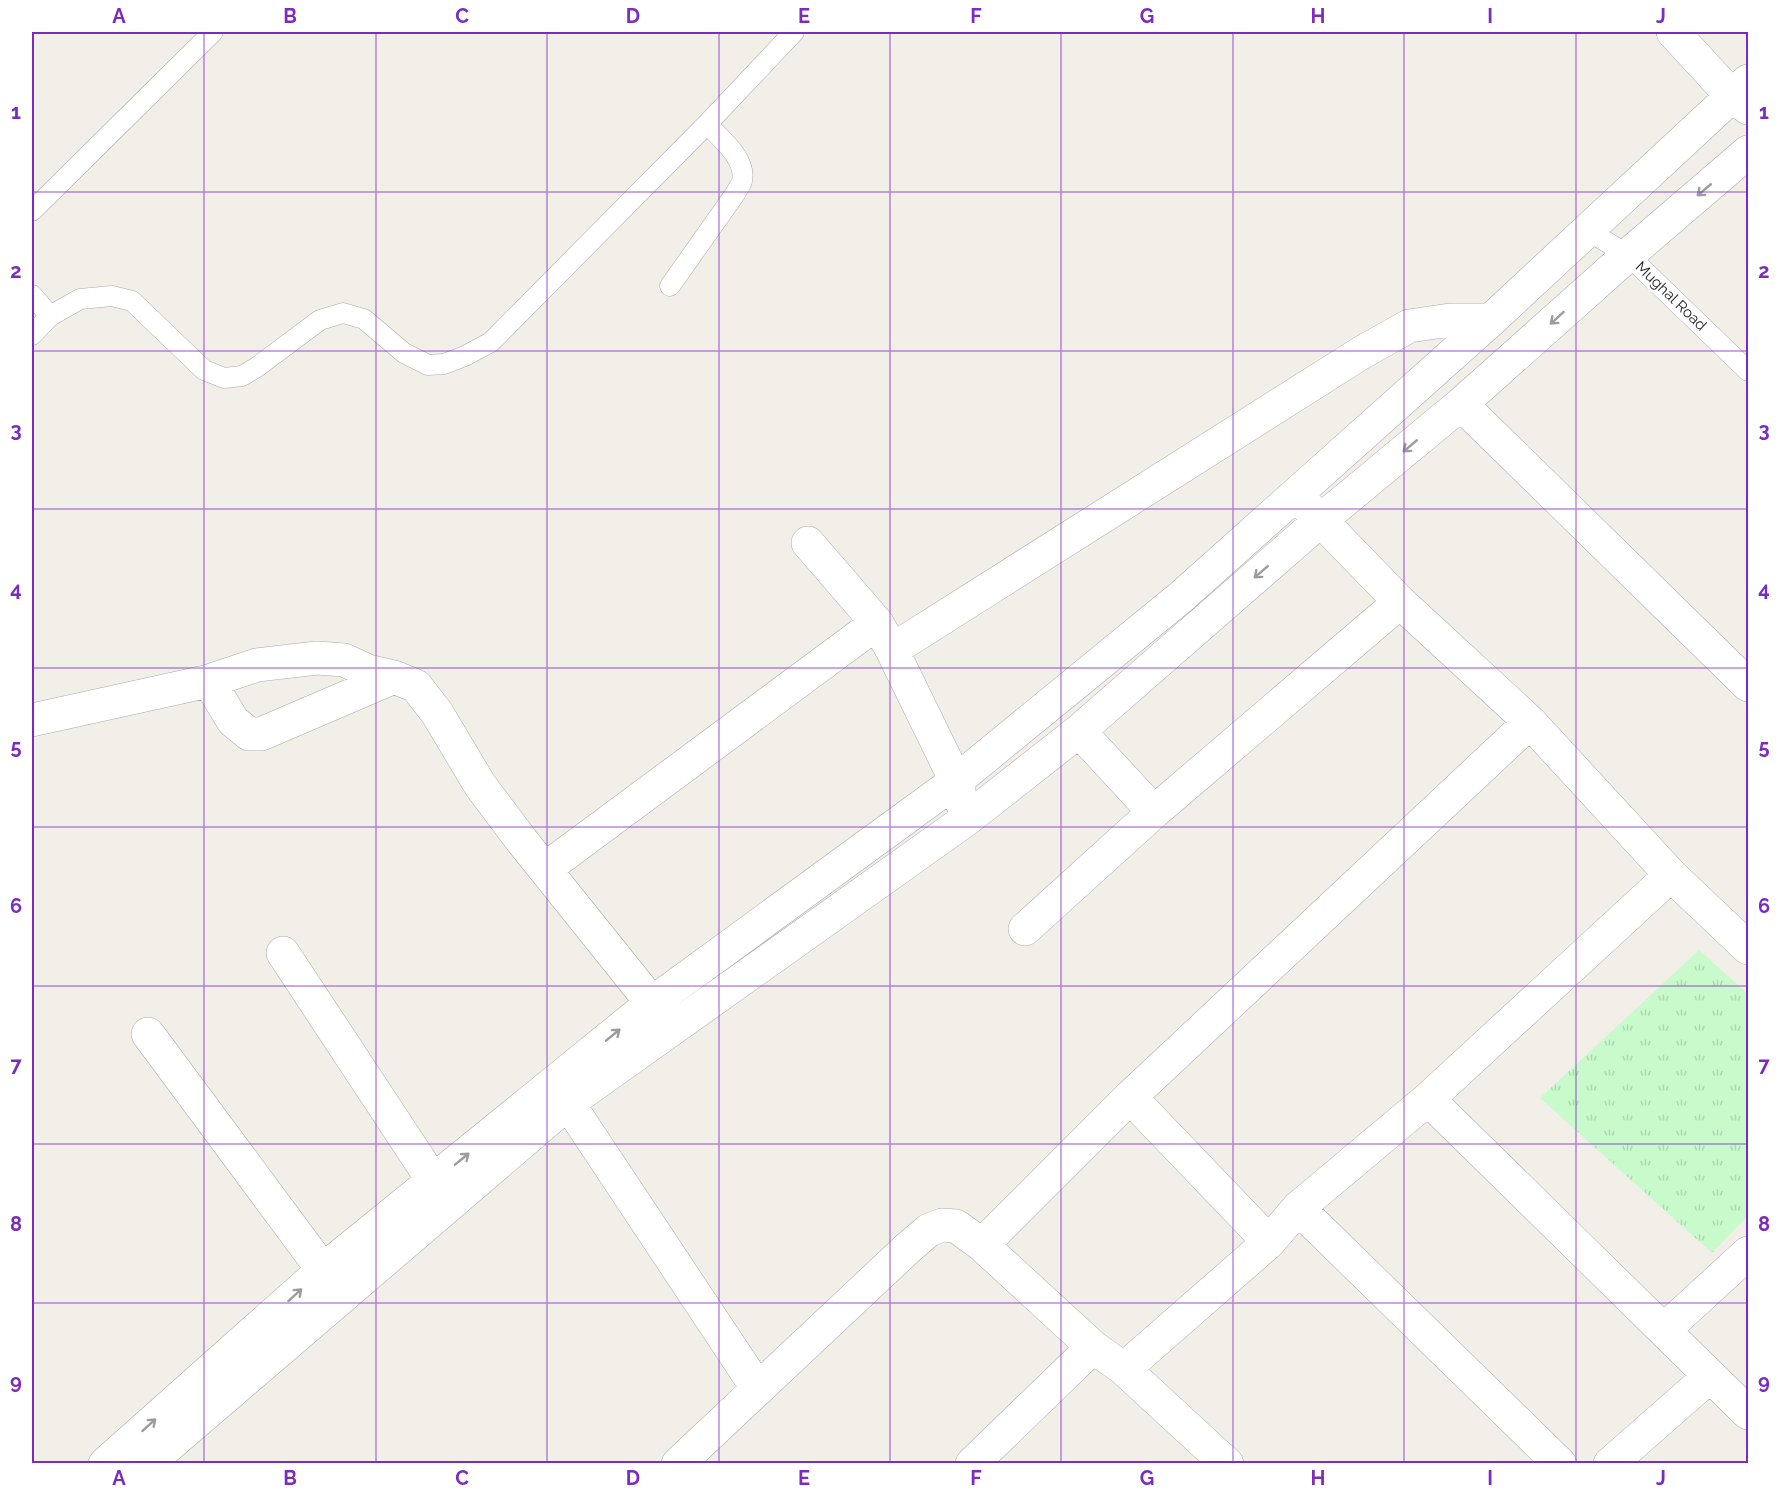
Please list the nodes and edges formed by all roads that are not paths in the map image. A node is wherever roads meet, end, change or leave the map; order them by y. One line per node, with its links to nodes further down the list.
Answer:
1 (213, 32): 7 (lane)
2 (794, 32): 5 (lane)
3 (1673, 32): 4 (street)
4 (1743, 95): 8 (street)
5 (707, 124): 10 (lane); 12 (lane)
6 (1749, 152): 9 (street, one-way to 9)
7 (32, 212)
8 (1587, 230): 9 (lane, Mughal Road); 13 (street)
9 (1629, 255): 15 (lane, Mughal Road); 16 (street, one-way to 16)
10 (670, 286)
11 (32, 295): 12 (lane)
12 (50, 316): 14 (lane)
13 (1491, 320): 17 (street); 21 (street)
14 (32, 335)
15 (1749, 371)
16 (1461, 404): 18 (street, one-way to 18); 24 (street)
17 (1295, 495): 18 (street); 28 (street)
18 (1322, 520): 20 (street); 27 (street, one-way to 27)
19 (808, 543): 21 (street)
20 (1400, 602): 26 (street); 29 (street)
21 (884, 637): 28 (street); 31 (street)
22 (394, 677): 23 (street); 23 (street); 31 (street)
23 (209, 681): 25 (street)
24 (1749, 686)
25 (32, 720)
26 (1530, 722): 32 (street); 38 (street)
27 (1079, 731): 29 (street); 30 (street)
28 (956, 781): 30 (street); 36 (street)
29 (1154, 812): 33 (street)
30 (968, 819): 40 (street)
31 (545, 869): 36 (street)
32 (1671, 875): 34 (street); 39 (street)
33 (1025, 929)
34 (1749, 948)
35 (283, 953): 41 (street)
36 (652, 1003): 41 (street, one-way to 36)
37 (148, 1034): 46 (street)
38 (1131, 1097): 43 (street); 44 (street)
39 (1428, 1100): 42 (street); 47 (street)
40 (568, 1103): 51 (street); 54 (street)
41 (434, 1182): 46 (street)
42 (1298, 1208): 43 (street); 58 (street)
43 (1269, 1242): 49 (street)
44 (982, 1245): 48 (street); 51 (street)
45 (1749, 1253): 47 (street)
46 (323, 1270): 53 (street, one-way to 46)
47 (1664, 1330): 50 (street)
48 (1093, 1347): 49 (street); 56 (street)
49 (1124, 1369): 57 (street)
50 (1710, 1376): 52 (street); 59 (street)
51 (758, 1389): 55 (street)
52 (1749, 1413)
53 (105, 1464)
54 (147, 1464)
55 (678, 1464)
56 (972, 1464)
57 (1227, 1464)
58 (1560, 1464)
59 (1610, 1464)

